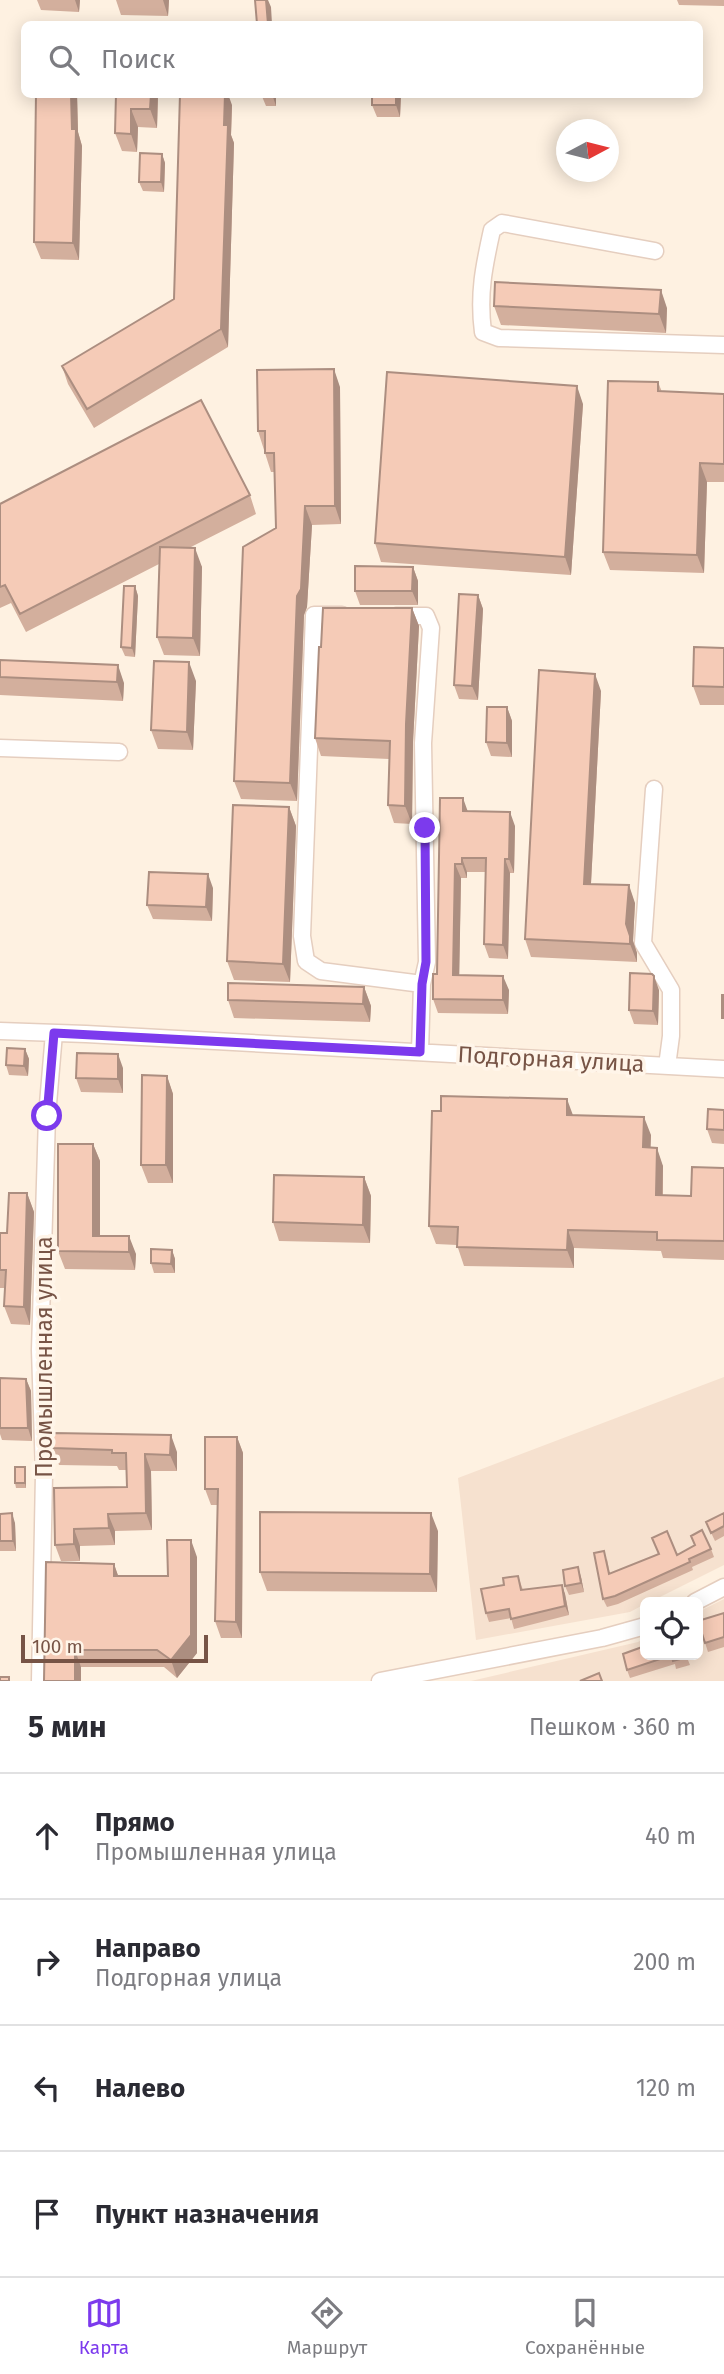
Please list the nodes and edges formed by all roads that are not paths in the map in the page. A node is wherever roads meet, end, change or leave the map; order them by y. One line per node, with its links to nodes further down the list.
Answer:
1 (655, 251): 2 (street)
2 (724, 345)
3 (356, 615): 8 (street)
4 (384, 616): 8 (street)
5 (0, 748): 6 (street)
6 (119, 752)
7 (654, 789): 12 (street)
8 (422, 984): 11 (street)
9 (0, 1031): 10 (street, Подгорная улица)
10 (54, 1033): 11 (street, Подгорная улица); 17 (street, Промышленная улица)
11 (420, 1052): 12 (street, Подгорная улица)
12 (667, 1066): 13 (street, Подгорная улица)
13 (724, 1069)
14 (724, 1587): 15 (street)
15 (703, 1598)
16 (640, 1628): 18 (street)
17 (40, 1681)
18 (380, 1681)

